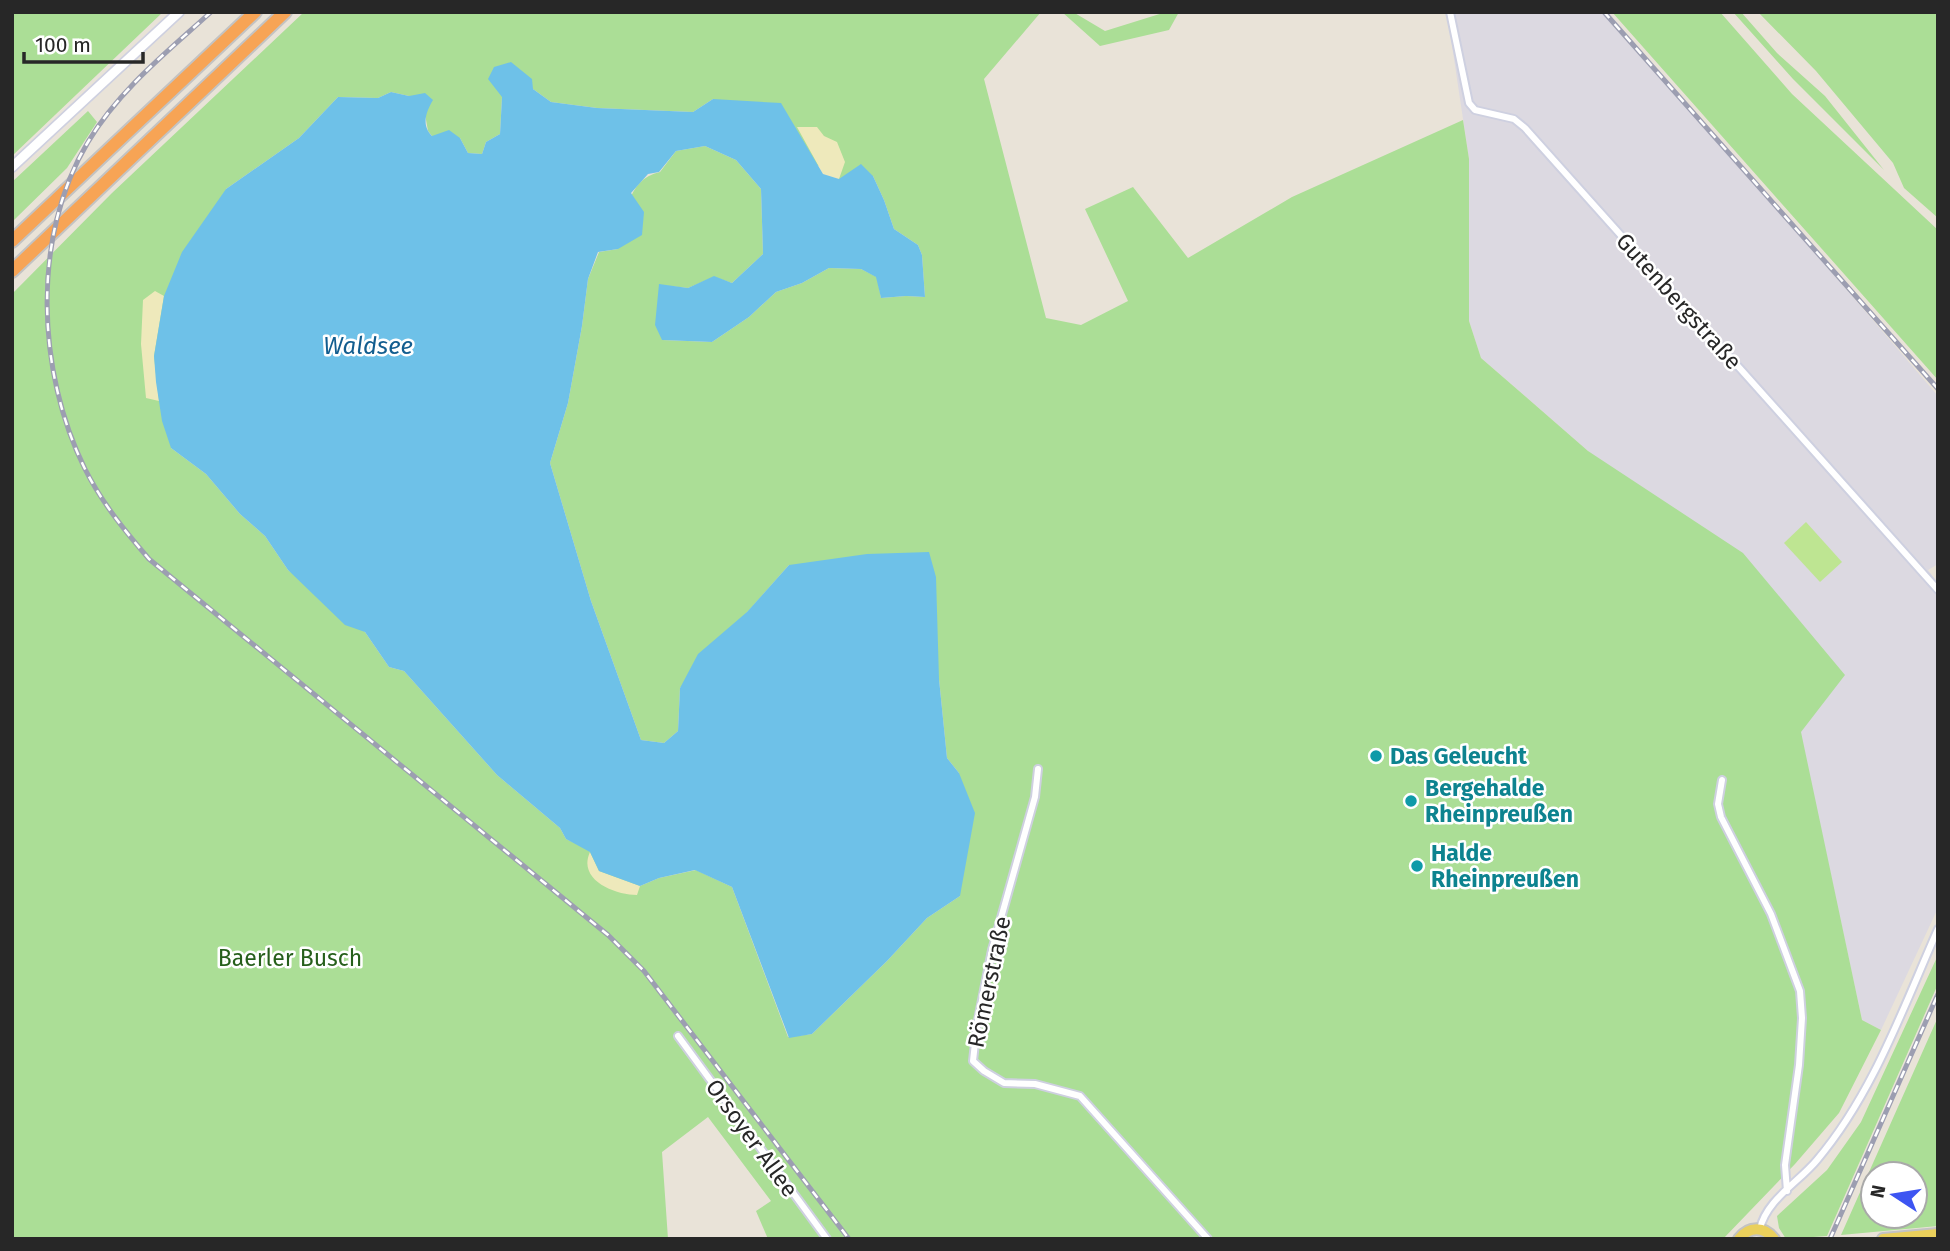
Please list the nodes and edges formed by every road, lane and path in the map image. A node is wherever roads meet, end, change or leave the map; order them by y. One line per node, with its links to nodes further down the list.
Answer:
1 (179, 12): 5 (main road)
2 (255, 12): 6 (highway)
3 (285, 12): 7 (highway)
4 (1450, 12): 8 (street, Gutenbergstraße)
5 (12, 167)
6 (12, 241)
7 (12, 271)
8 (1938, 590)
9 (1038, 769): 17 (street, Römerstraße)
10 (1722, 780): 13 (street)
11 (1938, 929): 13 (street)
12 (678, 1035): 16 (street, Orsoyer Allee)
13 (1787, 1191): 14 (street)
14 (1760, 1229): 18 (main road); 19 (main road)
15 (1938, 1234): 20 (main road)
16 (827, 1239)
17 (1208, 1239)
18 (1739, 1239)
19 (1774, 1239)
20 (1883, 1239)

